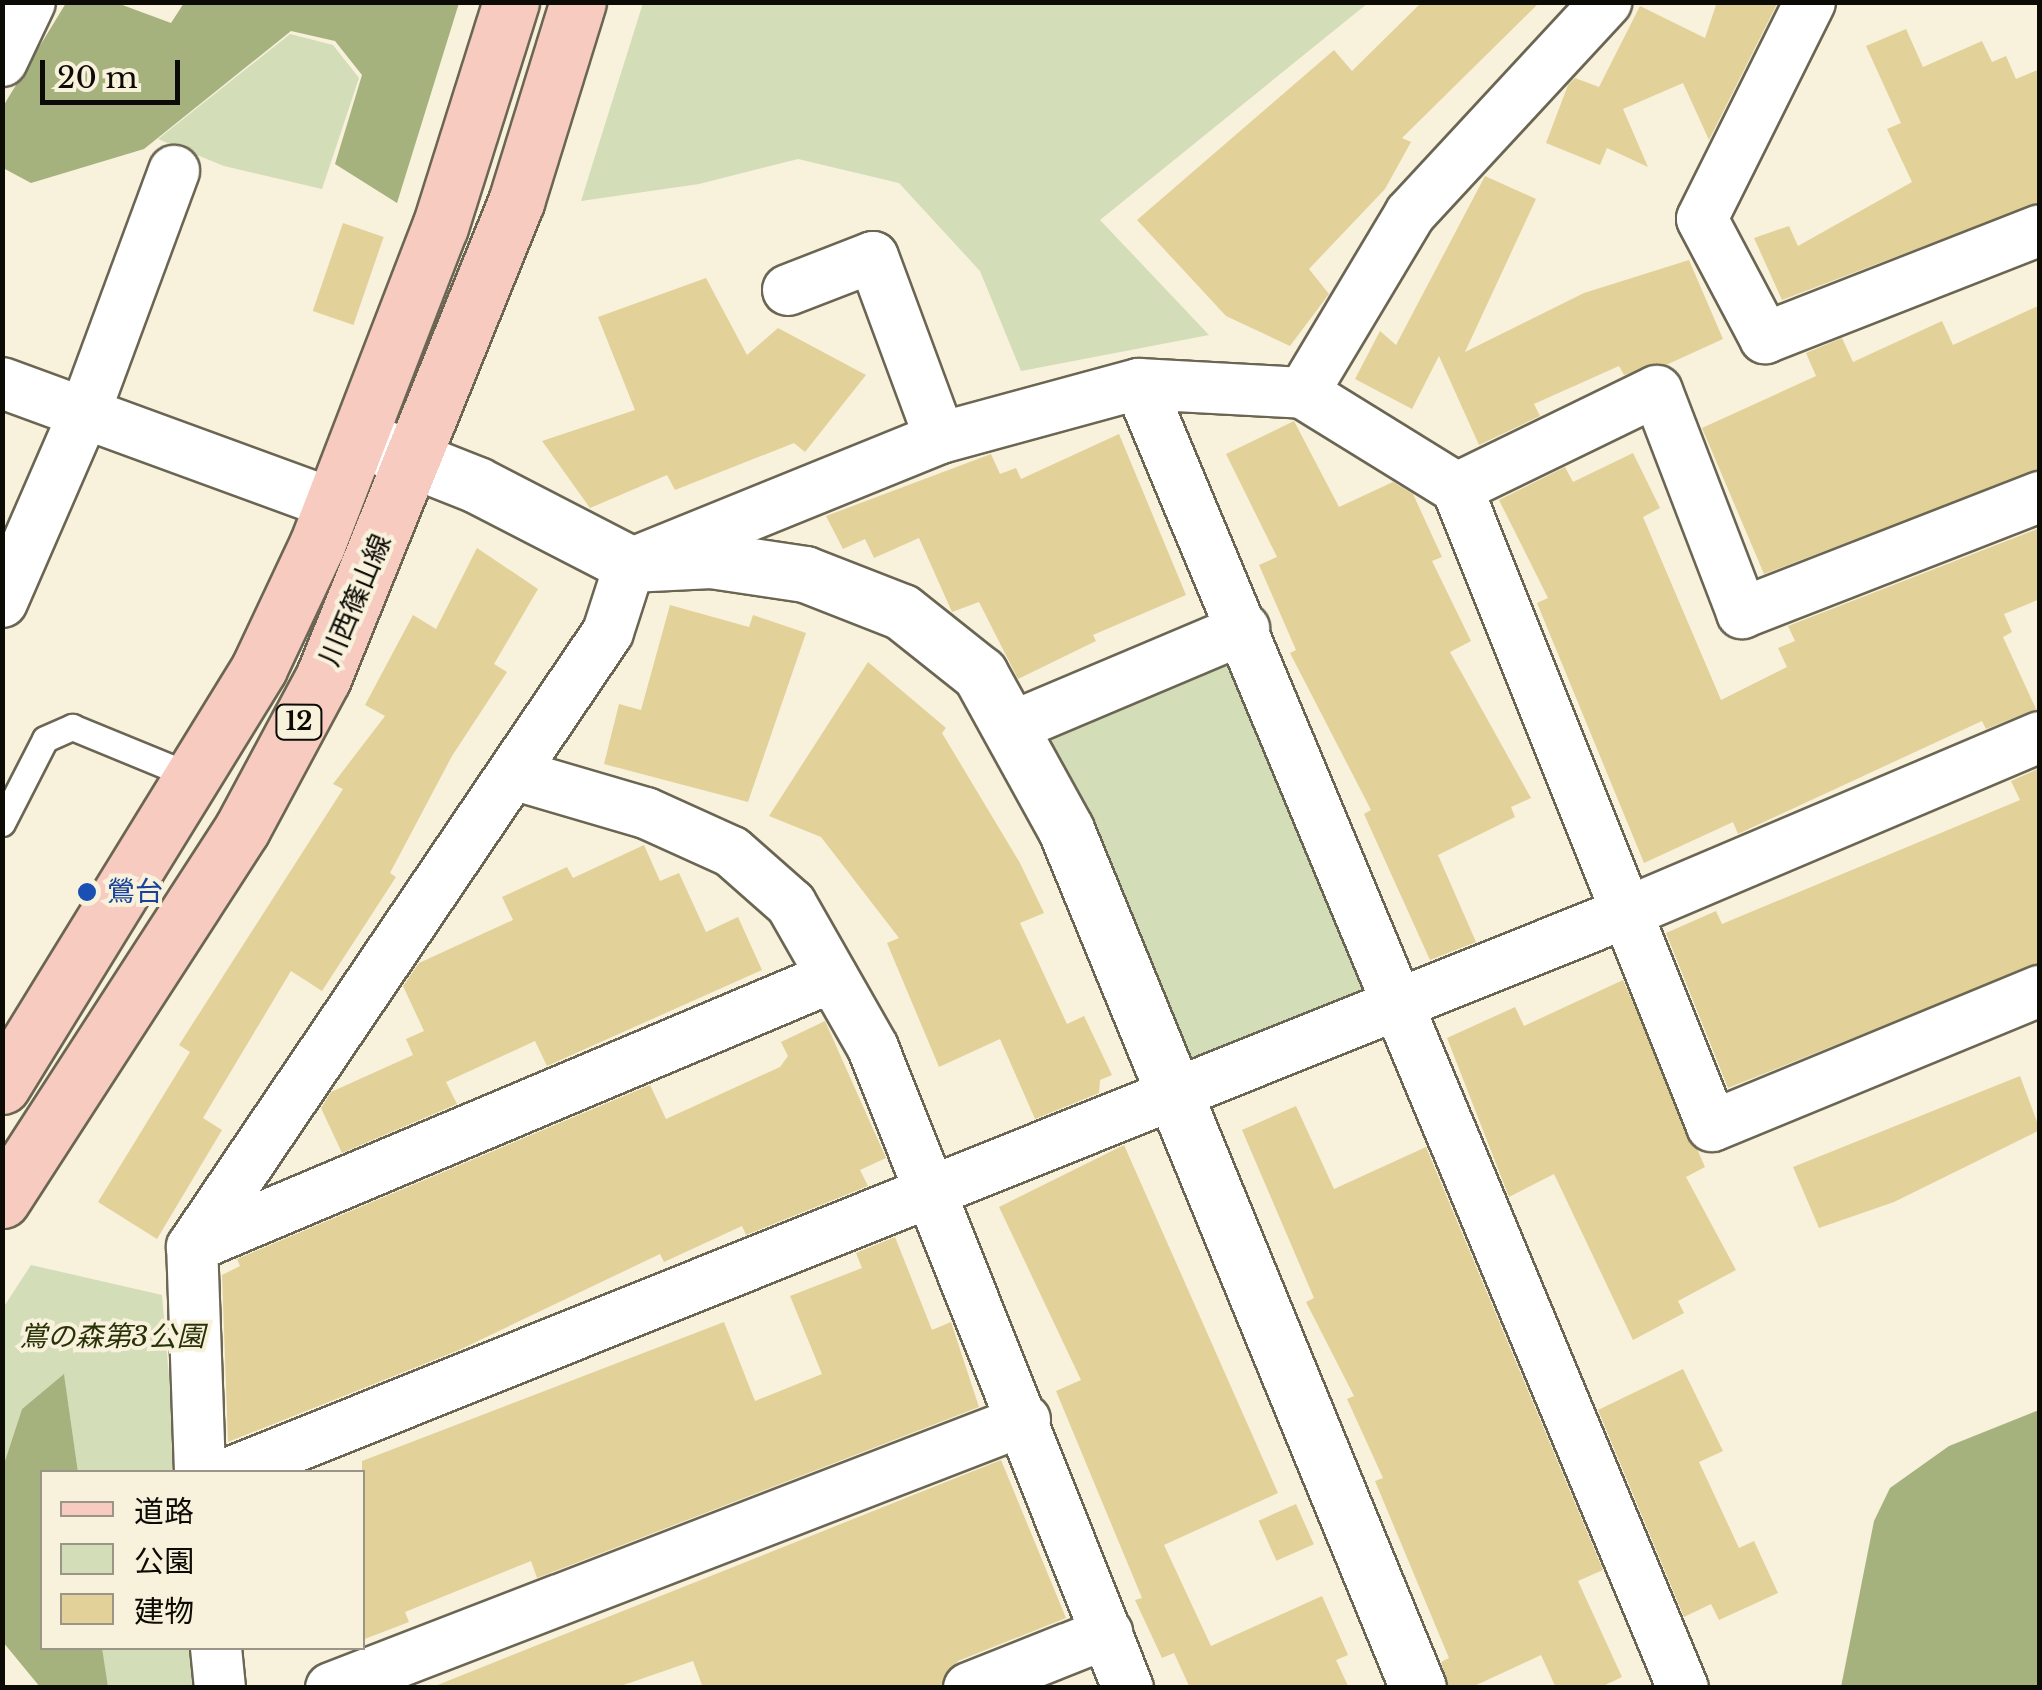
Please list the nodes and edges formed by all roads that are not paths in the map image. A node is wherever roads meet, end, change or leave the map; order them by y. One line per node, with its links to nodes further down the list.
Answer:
1 (30, 2): 6 (street)
2 (512, 2): 15 (main road, 川西篠山線 / 12)
3 (578, 2): 16 (main road, 川西篠山線 / 12)
4 (1606, 2): 12 (street)
5 (1810, 2): 8 (street)
6 (2, 61)
7 (174, 171): 13 (street)
8 (2040, 230)
9 (788, 290): 14 (street)
10 (2, 383): 13 (street)
11 (1139, 384): 12 (street); 14 (street); 22 (street)
12 (1304, 392): 17 (street)
13 (86, 409): 19 (street); 21 (street)
14 (940, 438): 20 (street)
15 (362, 439): 16 (street); 19 (main road, 川西篠山線 / 12)
16 (414, 465): 20 (street); 35 (main road, 川西篠山線 / 12)
17 (1457, 488): 18 (street); 28 (street)
18 (2040, 496)
19 (334, 505): 26 (main road, 川西篠山線 / 12)
20 (630, 564): 23 (street); 25 (street)
21 (2, 602)
22 (1244, 629): 23 (street); 31 (street)
23 (1014, 726): 33 (street)
24 (2040, 737): 28 (street)
25 (516, 776): 29 (street); 36 (street)
26 (194, 777): 27 (lane); 32 (main road, 川西篠山線 / 12)
27 (2, 823)
28 (1623, 914): 30 (street); 31 (street)
29 (832, 977): 34 (street); 36 (street)
30 (2040, 991)
31 (1402, 1001): 33 (street); 47 (street)
32 (2, 1086)
33 (1176, 1090): 34 (street); 46 (street)
34 (930, 1193): 37 (street); 39 (street)
35 (2, 1200)
36 (192, 1246): 38 (street)
37 (1024, 1420): 40 (street); 43 (street)
38 (200, 1470)
39 (237, 1470)
40 (1107, 1633): 44 (street); 45 (street)
41 (216, 1650): 42 (street)
42 (220, 1688)
43 (331, 1688)
44 (969, 1688)
45 (1128, 1688)
46 (1418, 1688)
47 (1683, 1688)

